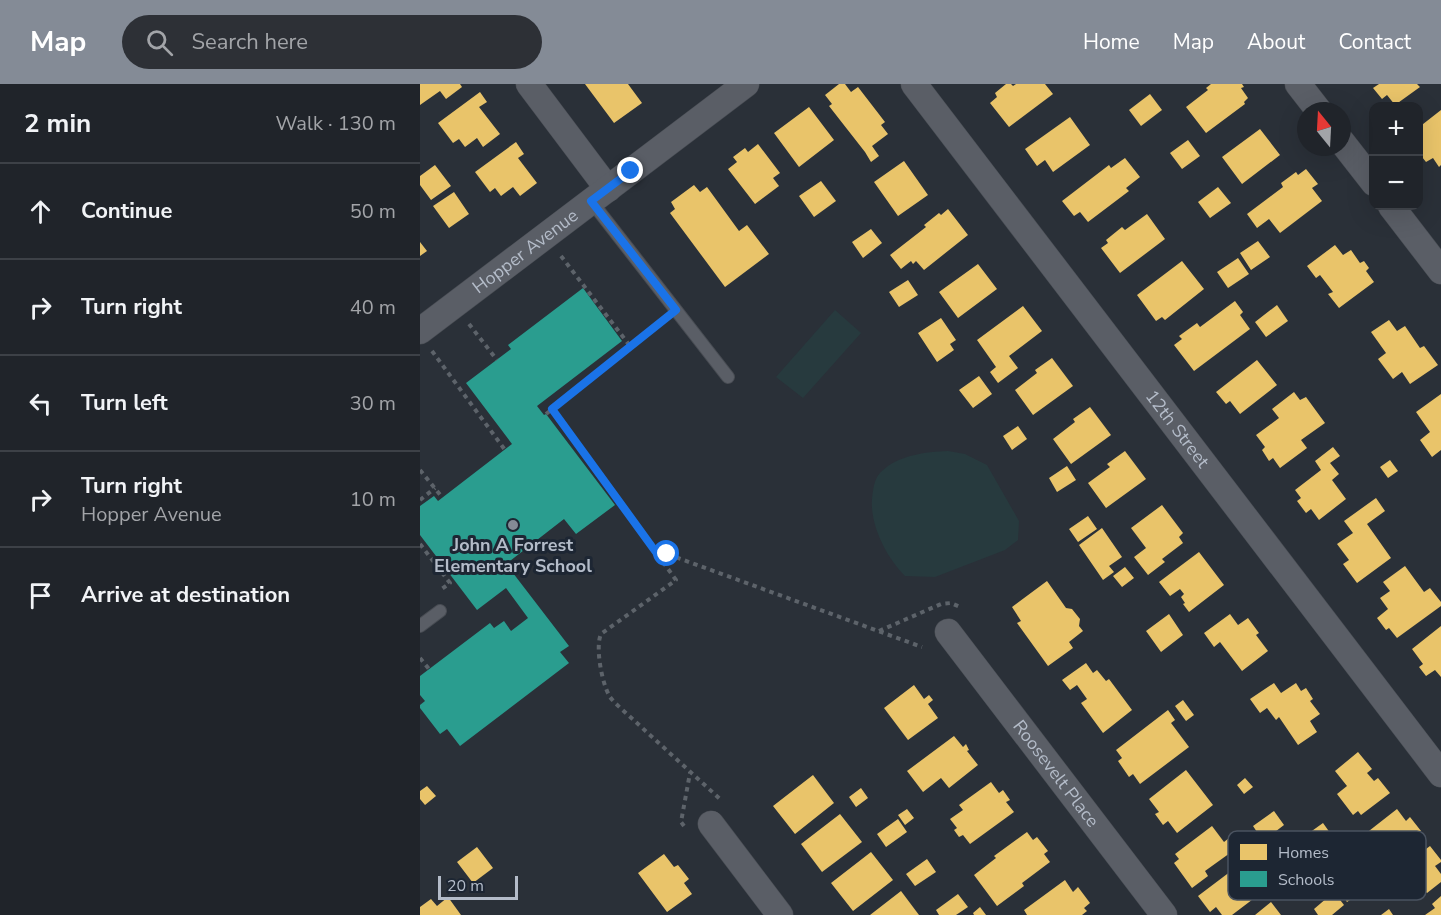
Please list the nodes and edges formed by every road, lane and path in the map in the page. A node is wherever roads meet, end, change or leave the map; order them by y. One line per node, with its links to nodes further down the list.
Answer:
1 (528, 84): 8 (street)
2 (746, 84): 8 (street, Hopper Avenue)
3 (915, 84): 34 (street, 12th Street)
4 (1298, 84): 5 (street)
5 (1311, 102)
6 (1351, 154): 7 (street)
7 (1369, 177)
8 (600, 195): 10 (street, Hopper Avenue); 12 (lane)
9 (1394, 210): 11 (street)
10 (546, 236): 14 (street, Hopper Avenue); 15 (path)
11 (1441, 271)
12 (676, 310): 15 (path); 17 (lane)
13 (466, 321): 16 (path)
14 (425, 340): 20 (path)
15 (630, 346): 18 (path)
16 (497, 360)
17 (728, 377)
18 (552, 409): 19 (path); 26 (path)
19 (546, 414)
20 (505, 450)
21 (420, 470): 22 (path)
22 (435, 488): 23 (path); 24 (path)
23 (442, 497)
24 (420, 500)
25 (420, 544): 27 (path)
26 (658, 555): 30 (path); 33 (path)
27 (440, 610): 28 (lane)
28 (420, 626)
29 (948, 632): 39 (street, Roosevelt Place)
30 (922, 647)
31 (420, 658): 32 (path)
32 (429, 669)
33 (690, 772): 35 (path); 37 (path)
34 (1441, 774)
35 (722, 801)
36 (711, 824): 38 (street)
37 (686, 828)
38 (780, 915)
39 (1164, 915)

